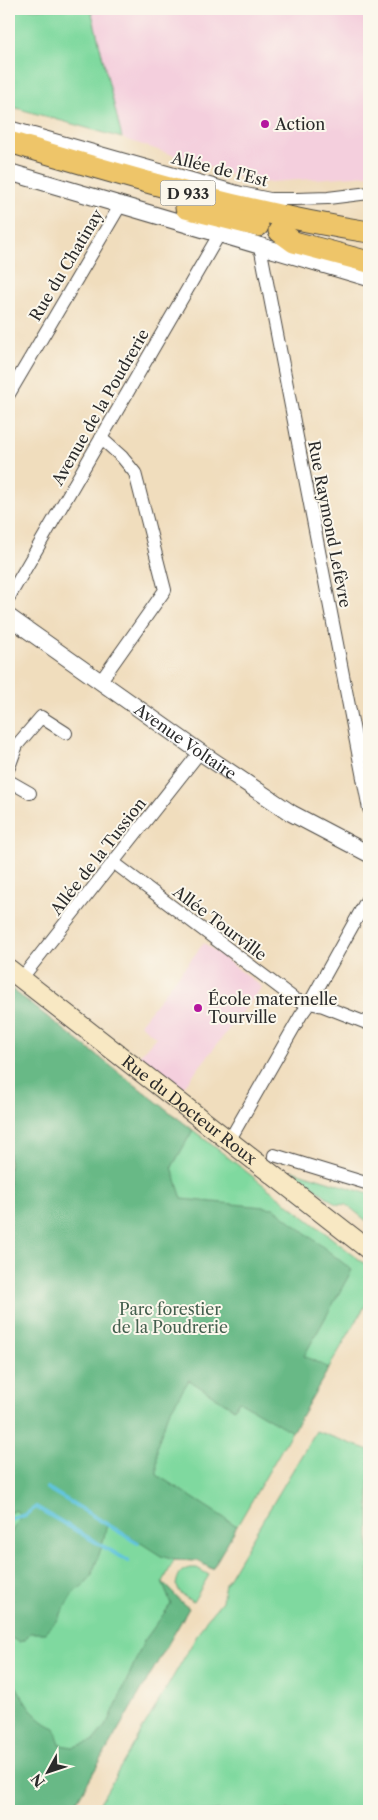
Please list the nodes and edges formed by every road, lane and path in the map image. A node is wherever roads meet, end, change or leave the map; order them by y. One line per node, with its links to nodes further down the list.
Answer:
1 (9, 127): 5 (street, Allée de l'Est)
2 (9, 142): 8 (highway, D 933)
3 (9, 157): 7 (highway, D 933)
4 (9, 172): 6 (street)
5 (369, 194)
6 (121, 204): 9 (street); 14 (street, Rue du Chatinay)
7 (280, 231): 11 (highway, D 933); 12 (highway)
8 (369, 232)
9 (220, 233): 10 (street); 15 (street, Avenue de la Poudrerie)
10 (260, 246): 13 (street); 25 (street, Rue Raymond Lefèvre)
11 (369, 246)
12 (369, 262)
13 (369, 278)
14 (9, 394)
15 (101, 438): 16 (street, Avenue de la Poudrerie); 18 (street)
16 (9, 597)
17 (9, 617): 18 (street, Avenue Voltaire)
18 (100, 682): 21 (street, Avenue Voltaire)
19 (66, 733): 20 (street)
20 (13, 743): 22 (street)
21 (200, 752): 26 (street, Avenue Voltaire); 27 (street, Allée de la Tussion)
22 (9, 767)
23 (9, 781): 24 (street)
24 (30, 793)
25 (369, 809)
26 (369, 854)
27 (113, 862): 29 (street, Allée de la Tussion); 30 (street, Allée Tourville)
28 (369, 896): 30 (street)
29 (15, 974): 32 (main road, Rue du Docteur Roux)
30 (309, 1004): 31 (street, Allée Tourville); 32 (street)
31 (369, 1024)
32 (229, 1141): 35 (main road, Rue du Docteur Roux)
33 (274, 1155): 34 (street)
34 (369, 1184)
35 (369, 1250)

